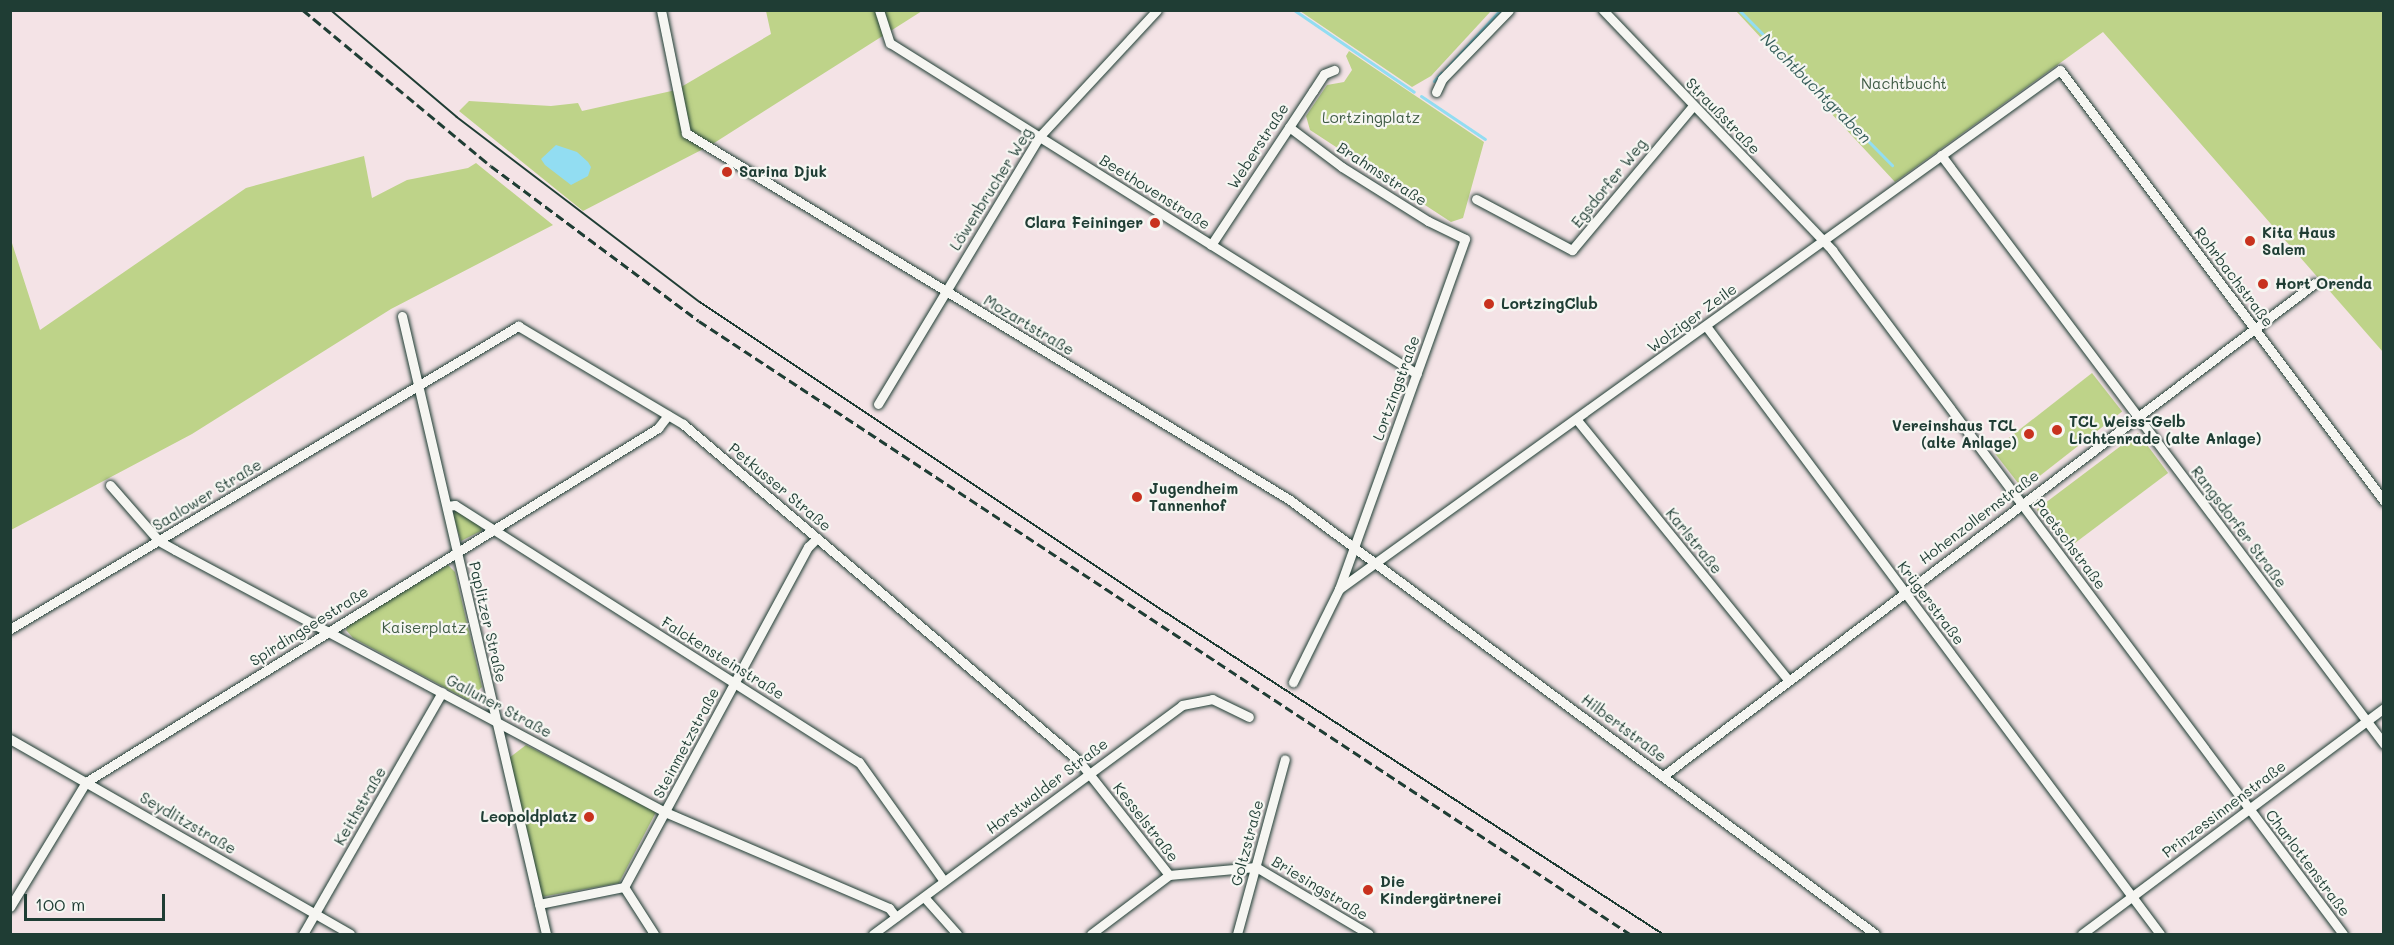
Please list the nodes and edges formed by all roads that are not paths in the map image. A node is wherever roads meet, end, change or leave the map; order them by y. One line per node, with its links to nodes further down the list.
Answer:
1 (661, 10): 18 (street, Mozartstraße)
2 (879, 10): 11 (street, Beethovenstraße)
3 (1156, 10): 11 (street, Löwenbrucher Weg)
4 (1509, 10): 8 (street)
5 (1603, 10): 9 (street, Straußstraße)
6 (1334, 70): 10 (street, Weberstraße)
7 (2061, 70): 12 (street, Wolziger Zeile); 21 (street, Rohrbachstraße)
8 (1436, 92)
9 (1693, 106): 13 (street, Egsdorfer Weg); 15 (street, Straußstraße)
10 (1288, 127): 14 (street, Brahmsstraße); 16 (street, Weberstraße)
11 (1039, 137): 16 (street, Beethovenstraße); 18 (street, Löwenbrucher Weg)
12 (1941, 155): 15 (street, Wolziger Zeile); 26 (street, Rangsdorfer Straße)
13 (1476, 199)
14 (1465, 239): 22 (street, Lortzingstraße)
15 (1823, 241): 20 (street, Wolziger Zeile); 30 (street, Paetschstraße)
16 (1211, 245): 22 (street, Beethovenstraße)
17 (2315, 283): 21 (street, Hohenzollernstraße)
18 (946, 292): 24 (street, Löwenbrucher Weg); 35 (street, Mozartstraße)
19 (402, 316): 23 (street, Paplitzer Straße)
20 (1706, 326): 27 (street, Wolziger Zeile); 39 (street, Krügerstraße)
21 (2254, 329): 26 (street, Hohenzollernstraße); 29 (street, Rohrbachstraße)
22 (1417, 374): 35 (street, Lortzingstraße)
23 (419, 386): 25 (street, Petkusser Straße); 31 (street, Paplitzer Straße); 34 (street, Saalower Straße)
24 (878, 404)
25 (668, 415): 32 (street, Spirdingseestraße); 33 (street, Petkusser Straße)
26 (2138, 417): 30 (street, Hohenzollernstraße); 48 (street, Rangsdorfer Straße)
27 (1577, 420): 37 (street, Wolziger Zeile); 42 (street, Karlstraße)
28 (110, 485): 34 (street, Galluner Straße)
29 (2384, 501)
30 (2022, 504): 39 (street, Hohenzollernstraße); 56 (street, Paetschstraße)
31 (447, 506): 32 (street, Falckensteinstraße); 36 (street, Paplitzer Straße)
32 (494, 529): 36 (street, Spirdingseestraße); 44 (street, Falckensteinstraße)
33 (817, 538): 44 (street, Steinmetzstraße); 53 (street, Petkusser Straße)
34 (159, 541): 40 (street, Saalower Straße); 41 (street, Galluner Straße)
35 (1354, 547): 37 (street, Hilbertstraße); 38 (street, Wolziger Zeile)
36 (457, 553): 41 (street, Spirdingseestraße); 49 (street, Paplitzer Straße)
37 (1378, 563): 38 (street, Wolziger Zeile); 54 (street, Hilbertstraße)
38 (1340, 590): 43 (street, Wolziger Zeile)
39 (1905, 592): 42 (street, Hohenzollernstraße); 63 (street, Krügerstraße)
40 (10, 629)
41 (329, 631): 45 (street, Galluner Straße); 55 (street, Spirdingseestraße)
42 (1788, 680): 54 (street, Hohenzollernstraße)
43 (1293, 682)
44 (734, 684): 57 (street, Steinmetzstraße); 60 (street, Falckensteinstraße)
45 (442, 692): 49 (street, Galluner Straße); 66 (street, Keithstraße)
46 (2384, 708): 48 (street, Prinzessinnenstraße)
47 (1249, 717): 53 (street, Horstwalder Straße)
48 (2367, 721): 51 (street, Rangsdorfer Straße); 56 (street, Prinzessinnenstraße)
49 (497, 722): 57 (street, Galluner Straße); 64 (street, Paplitzer Straße)
50 (10, 739): 55 (street, Seydlitzstraße)
51 (2384, 744)
52 (1285, 759): 58 (street, Goltzstraße)
53 (1090, 773): 59 (street, Kesselstraße); 60 (street, Horstwalder Straße)
54 (1663, 776): 77 (street, Hilbertstraße)
55 (86, 782): 65 (street, Spirdingseestraße); 66 (street, Seydlitzstraße)
56 (2249, 809): 63 (street, Prinzessinnenstraße); 80 (street, Charlottenstraße)
57 (665, 812): 61 (street, Steinmetzstraße); 67 (street, Galluner Straße)
58 (1256, 867): 59 (street, Kesselstraße); 75 (street, Goltzstraße); 76 (street, Briesingstraße)
59 (1169, 875): 74 (street)
60 (944, 881): 62 (street, Horstwalder Straße)
61 (624, 887): 64 (street); 71 (street)
62 (924, 897): 67 (street, Horstwalder Straße); 73 (street)
63 (2132, 897): 78 (street, Prinzessinnenstraße); 79 (street, Krügerstraße)
64 (539, 904): 70 (street, Paplitzer Straße)
65 (10, 907)
66 (315, 914): 68 (street, Keithstraße); 69 (street, Seydlitzstraße)
67 (896, 917): 72 (street, Horstwalder Straße)
68 (303, 934)
69 (350, 934)
70 (546, 934)
71 (654, 934)
72 (873, 934)
73 (957, 934)
74 (1091, 934)
75 (1237, 934)
76 (1369, 934)
77 (1875, 934)
78 (2082, 934)
79 (2160, 934)
80 (2343, 934)

